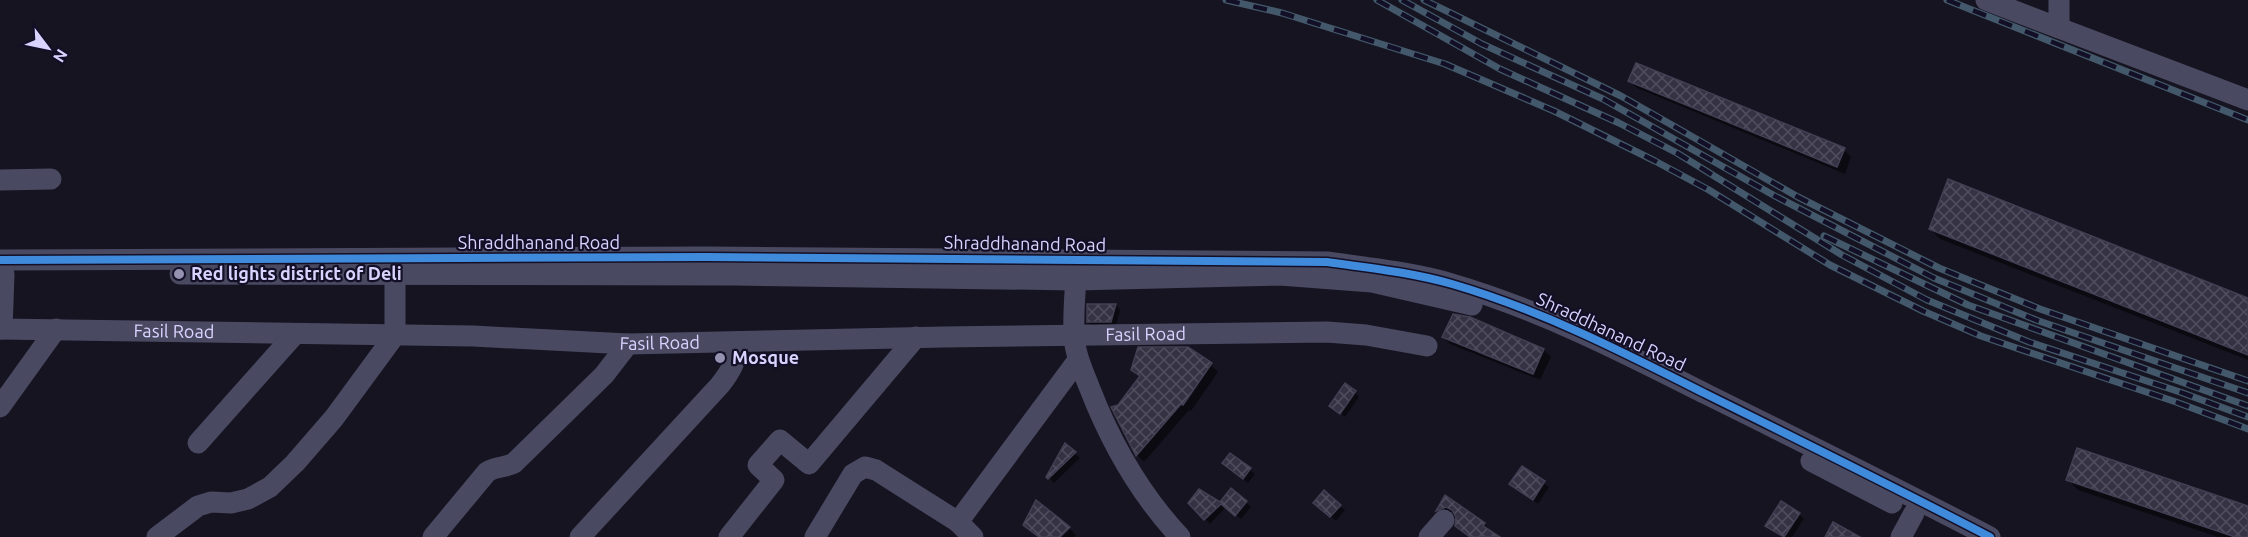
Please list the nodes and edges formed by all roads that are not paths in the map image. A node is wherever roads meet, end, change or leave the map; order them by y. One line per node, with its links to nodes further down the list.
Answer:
1 (1986, 0): 3 (street)
2 (2059, 0): 3 (street)
3 (2058, 28): 4 (street)
4 (2248, 100)
5 (51, 179): 6 (street)
6 (0, 180)
7 (820, 267): 8 (street, Shraddhanand Road); 9 (street, Shraddhanand Road); 10 (street, Shraddhanand Road)
8 (1, 269): 10 (street, Shraddhanand Road); 11 (street)
9 (1076, 269): 15 (street); 23 (street, Shraddhanand Road); 36 (street, Shraddhanand Road)
10 (395, 274): 14 (street)
11 (1, 329): 12 (street, Fasil Road)
12 (56, 329): 13 (street, Fasil Road); 21 (street)
13 (295, 334): 14 (street, Fasil Road); 22 (street)
14 (395, 335): 18 (street, Fasil Road); 27 (street)
15 (1074, 336): 16 (street, Fasil Road); 19 (street, Fasil Road); 20 (street)
16 (916, 337): 17 (street, Fasil Road); 29 (street)
17 (737, 342): 18 (street, Fasil Road); 26 (street)
18 (628, 344): 28 (street)
19 (1427, 346)
20 (1078, 360): 25 (street); 32 (street)
21 (0, 407)
22 (198, 443)
23 (1914, 513): 34 (street); 35 (street, Shraddhanand Road)
24 (1444, 520): 33 (street)
25 (958, 522): 30 (street); 31 (street)
26 (588, 534)
27 (157, 537)
28 (433, 537)
29 (729, 537)
30 (815, 537)
31 (973, 537)
32 (1180, 537)
33 (1429, 537)
34 (1901, 537)
35 (1960, 537)
36 (1990, 537)

